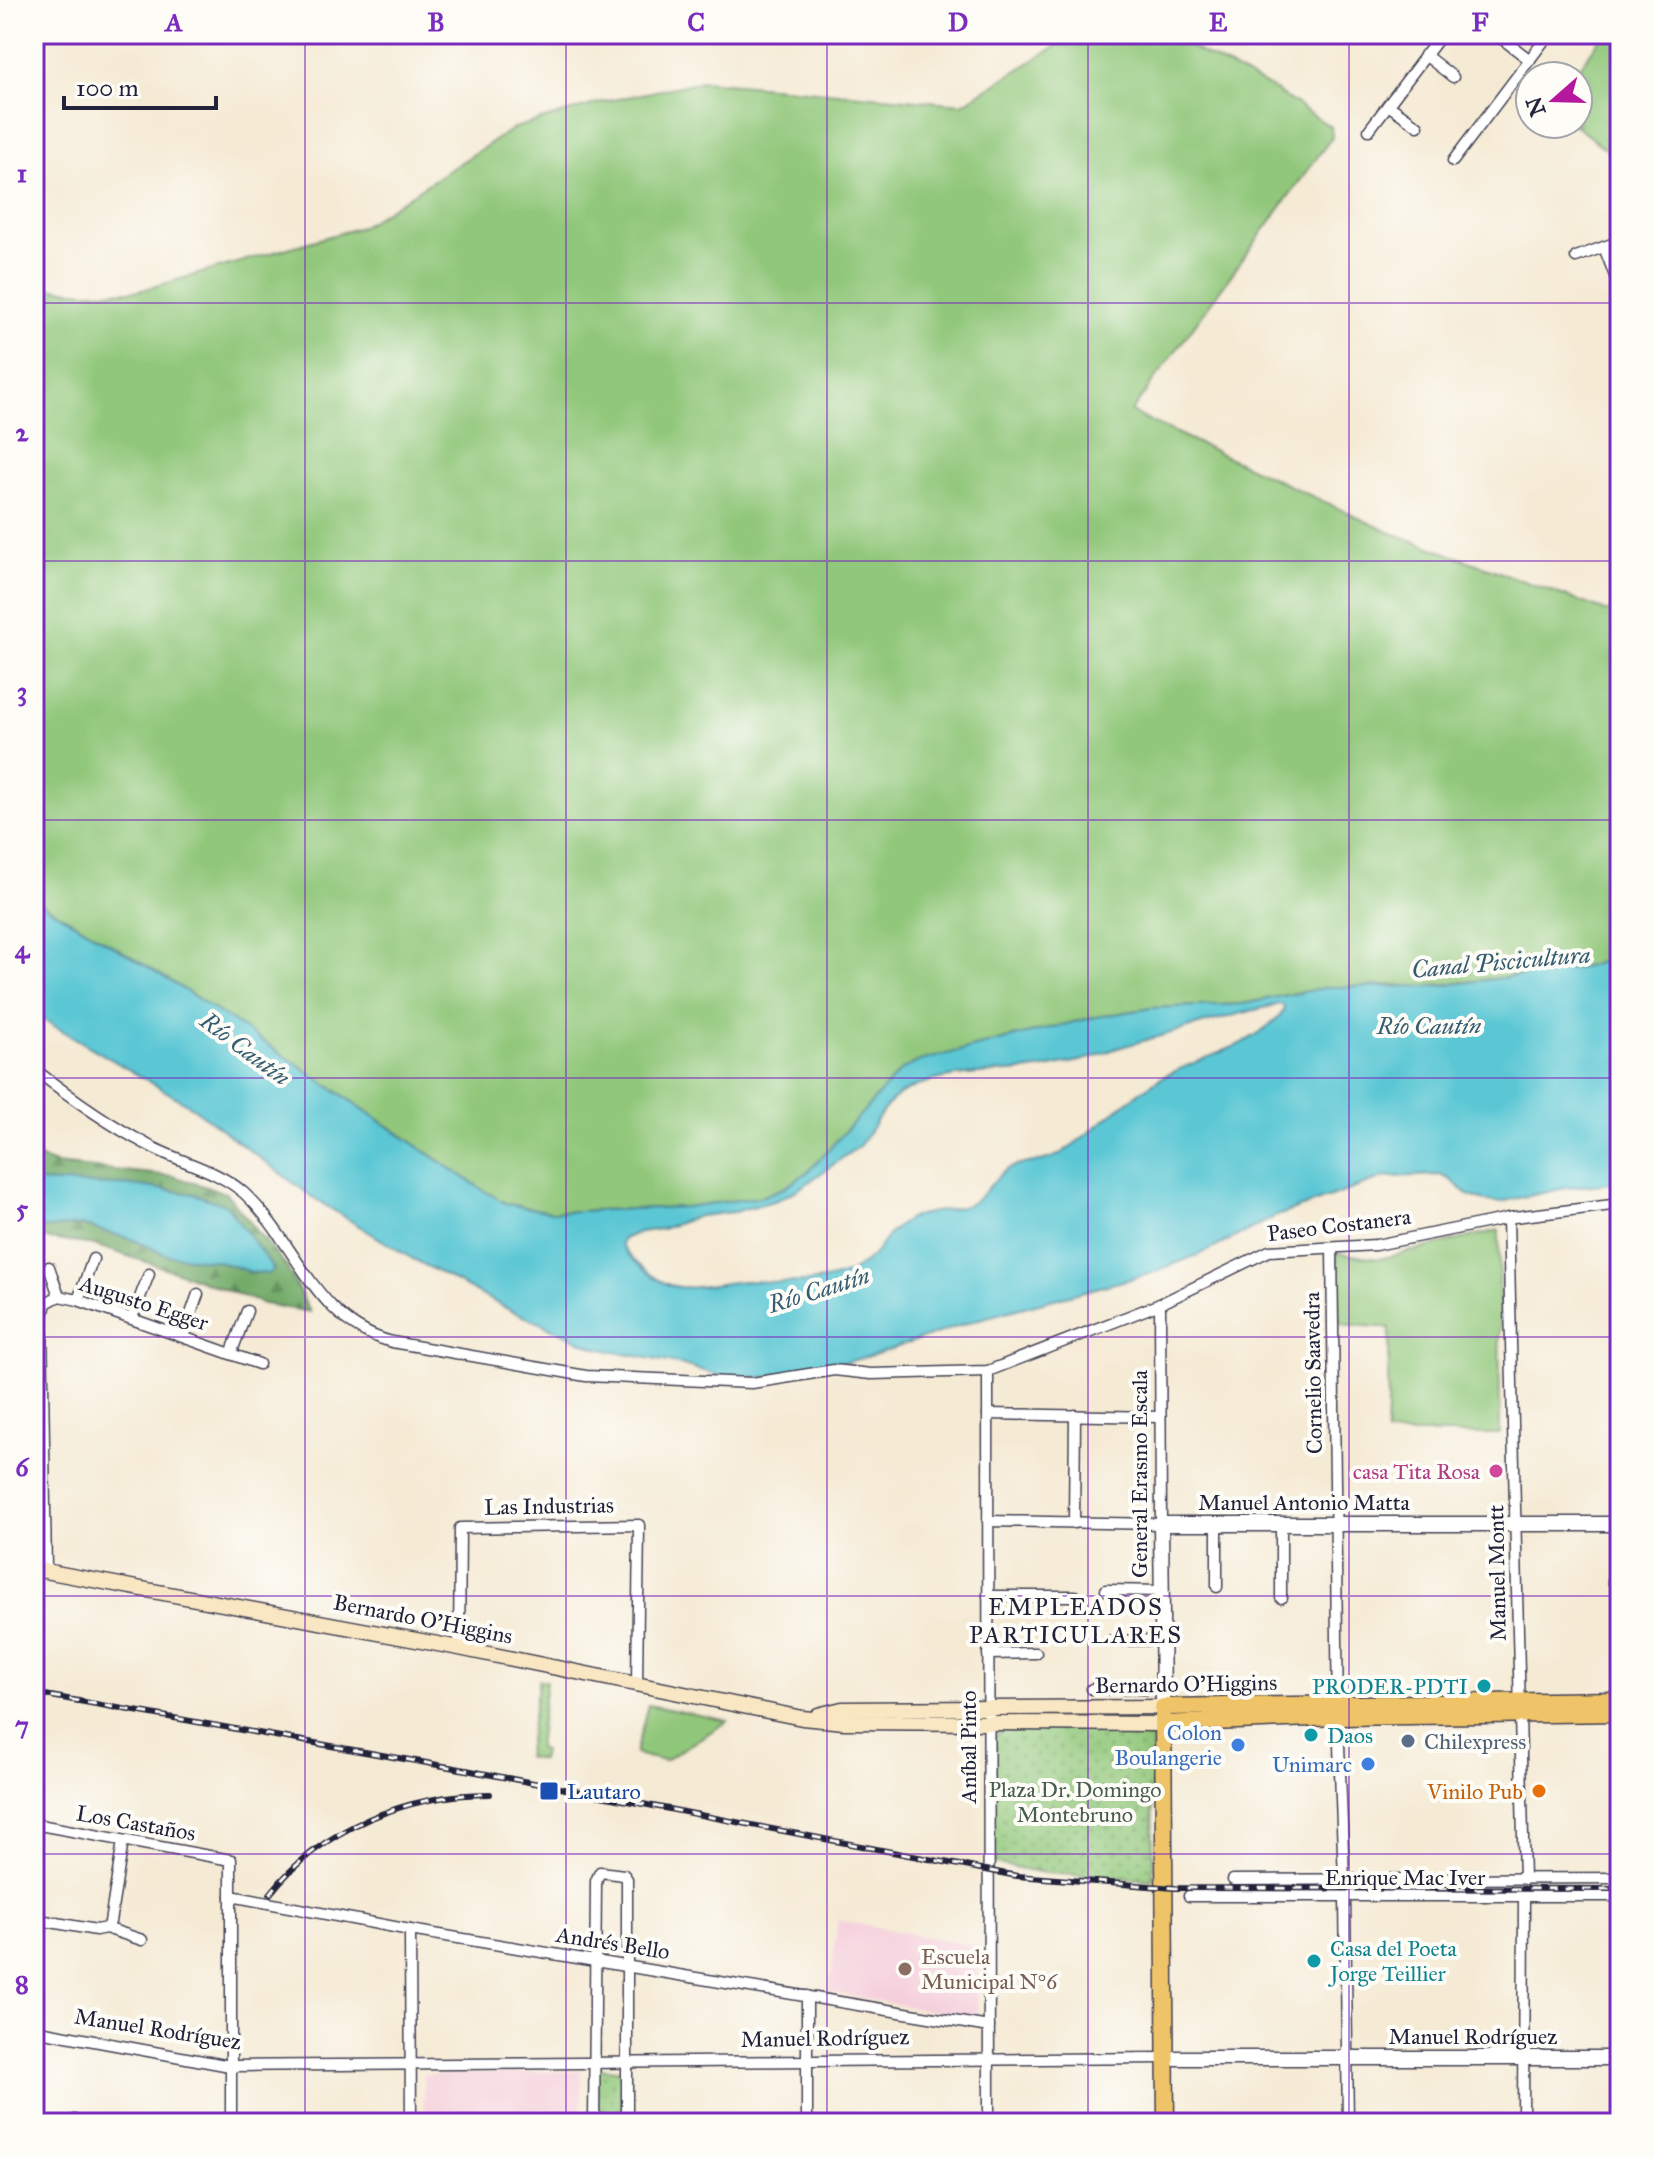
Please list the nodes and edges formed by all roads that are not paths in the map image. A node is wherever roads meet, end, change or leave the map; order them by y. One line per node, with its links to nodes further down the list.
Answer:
1 (1442, 34): 4 (street)
2 (1496, 34): 5 (street)
3 (1549, 34): 5 (street)
4 (1425, 55): 6 (street); 8 (street)
5 (1530, 60)
6 (1453, 77)
7 (1514, 81): 11 (street)
8 (1388, 105): 9 (street); 10 (street)
9 (1418, 126)
10 (1369, 130)
11 (1453, 161)
12 (1620, 241): 13 (street)
13 (1604, 247): 14 (street); 15 (street)
14 (1576, 257)
15 (1620, 289)
16 (34, 1069): 34 (street, Paseo Costanera)
17 (1620, 1204): 18 (street, Paseo Costanera)
18 (1508, 1218): 19 (street, Paseo Costanera); 40 (street, Manuel Montt)
19 (1332, 1248): 26 (street, Paseo Costanera); 44 (street, Cornelio Saavedra)
20 (93, 1259): 25 (street)
21 (49, 1267): 24 (street)
22 (149, 1274): 29 (street)
23 (198, 1294): 31 (street)
24 (59, 1296): 25 (street, Augusto Egger); 30 (street, Augusto Egger)
25 (78, 1300): 29 (street, Augusto Egger)
26 (1160, 1304): 34 (street, Paseo Costanera); 37 (street, General Erasmo Escala)
27 (34, 1310): 30 (street)
28 (247, 1311): 32 (street)
29 (132, 1318): 31 (street, Augusto Egger)
30 (42, 1320): 46 (street)
31 (183, 1336): 32 (street, Augusto Egger)
32 (231, 1354): 33 (street, Augusto Egger)
33 (259, 1364)
34 (988, 1371): 35 (street, Aníbal Pinto)
35 (988, 1414): 36 (street); 38 (street, Aníbal Pinto)
36 (1075, 1415): 37 (street); 39 (street)
37 (1160, 1417): 41 (street, General Erasmo Escala)
38 (988, 1521): 39 (street, Manuel Antonio Matta); 50 (street, Aníbal Pinto)
39 (1074, 1523): 41 (street, Manuel Antonio Matta)
40 (1515, 1523): 44 (street, Manuel Antonio Matta); 45 (street, Manuel Antonio Matta); 62 (street, Manuel Montt)
41 (1161, 1524): 42 (street, Manuel Antonio Matta); 49 (street, General Erasmo Escala)
42 (1217, 1524): 43 (street, Manuel Antonio Matta); 47 (street)
43 (1281, 1524): 44 (street, Manuel Antonio Matta); 52 (street)
44 (1335, 1524): 63 (street, Cornelio Saavedra)
45 (1620, 1524)
46 (40, 1570): 55 (main road, Bernardo O'Higgins)
47 (1217, 1587)
48 (1106, 1590): 49 (street)
49 (1162, 1591): 53 (street, General Erasmo Escala)
50 (988, 1596): 51 (street); 57 (street, Aníbal Pinto)
51 (1075, 1596)
52 (1281, 1598)
53 (1162, 1640): 54 (street); 60 (street, General Erasmo Escala)
54 (1109, 1641)
55 (459, 1648): 58 (main road, Bernardo O'Higgins); 58 (street, Las Industrias)
56 (1036, 1653): 57 (street)
57 (988, 1654): 66 (street, Aníbal Pinto)
58 (637, 1684): 66 (main road, Bernardo O'Higgins)
59 (1092, 1689): 60 (street)
60 (1163, 1689): 65 (street, General Erasmo Escala)
61 (1620, 1700): 62 (main road, Bernardo O'Higgins)
62 (1520, 1708): 63 (main road, Bernardo O'Higgins); 64 (main road, Bernardo O'Higgins); 70 (street, Manuel Montt)
63 (1338, 1711): 65 (main road, Bernardo O'Higgins); 72 (street, Cornelio Saavedra)
64 (1620, 1713)
65 (1163, 1715): 66 (main road, Bernardo O'Higgins); 88 (main road, General Erasmo Escala)
66 (988, 1716): 85 (street, Aníbal Pinto)
67 (34, 1824): 68 (street, Los Castaños)
68 (123, 1841): 73 (street, Los Castaños); 79 (street)
69 (1620, 1878): 70 (street, Enrique Mac Iver)
70 (1524, 1879): 72 (street, Enrique Mac Iver)
71 (1233, 1880): 72 (street, Enrique Mac Iver)
72 (1344, 1880)
73 (231, 1896): 80 (street, Andrés Bello); 96 (street)
74 (1189, 1896): 77 (street, Enrique Mac Iver)
75 (1620, 1896): 76 (street, Enrique Mac Iver)
76 (1524, 1897): 77 (street, Enrique Mac Iver); 90 (street)
77 (1345, 1898): 89 (street)
78 (34, 1919): 79 (street)
79 (106, 1928): 81 (street)
80 (410, 1930): 82 (street, Andrés Bello); 95 (street)
81 (142, 1940)
82 (595, 1961): 83 (street, Andrés Bello); 83 (street); 94 (street)
83 (627, 1965): 84 (street, Andrés Bello); 92 (street)
84 (807, 1996): 85 (street, Andrés Bello); 93 (street)
85 (989, 2027): 87 (street, Aníbal Pinto)
86 (34, 2030): 96 (street, Manuel Rodríguez)
87 (989, 2058): 88 (street, Manuel Rodríguez); 93 (street, Manuel Rodríguez); 102 (street, Aníbal Pinto)
88 (1165, 2058): 89 (street, Manuel Rodríguez); 103 (main road, General Erasmo Escala)
89 (1347, 2058): 90 (street, Manuel Rodríguez); 104 (street)
90 (1524, 2058): 91 (street, Manuel Rodríguez); 105 (street)
91 (1620, 2058)
92 (627, 2061): 93 (street, Manuel Rodríguez); 94 (street, Manuel Rodríguez); 100 (street)
93 (807, 2061): 101 (street)
94 (594, 2062): 95 (street, Manuel Rodríguez); 99 (street)
95 (411, 2064): 96 (street, Manuel Rodríguez); 98 (street)
96 (230, 2066): 97 (street)
97 (231, 2123)
98 (411, 2123)
99 (594, 2123)
100 (627, 2123)
101 (807, 2123)
102 (989, 2123)
103 (1166, 2123)
104 (1348, 2123)
105 (1523, 2123)

